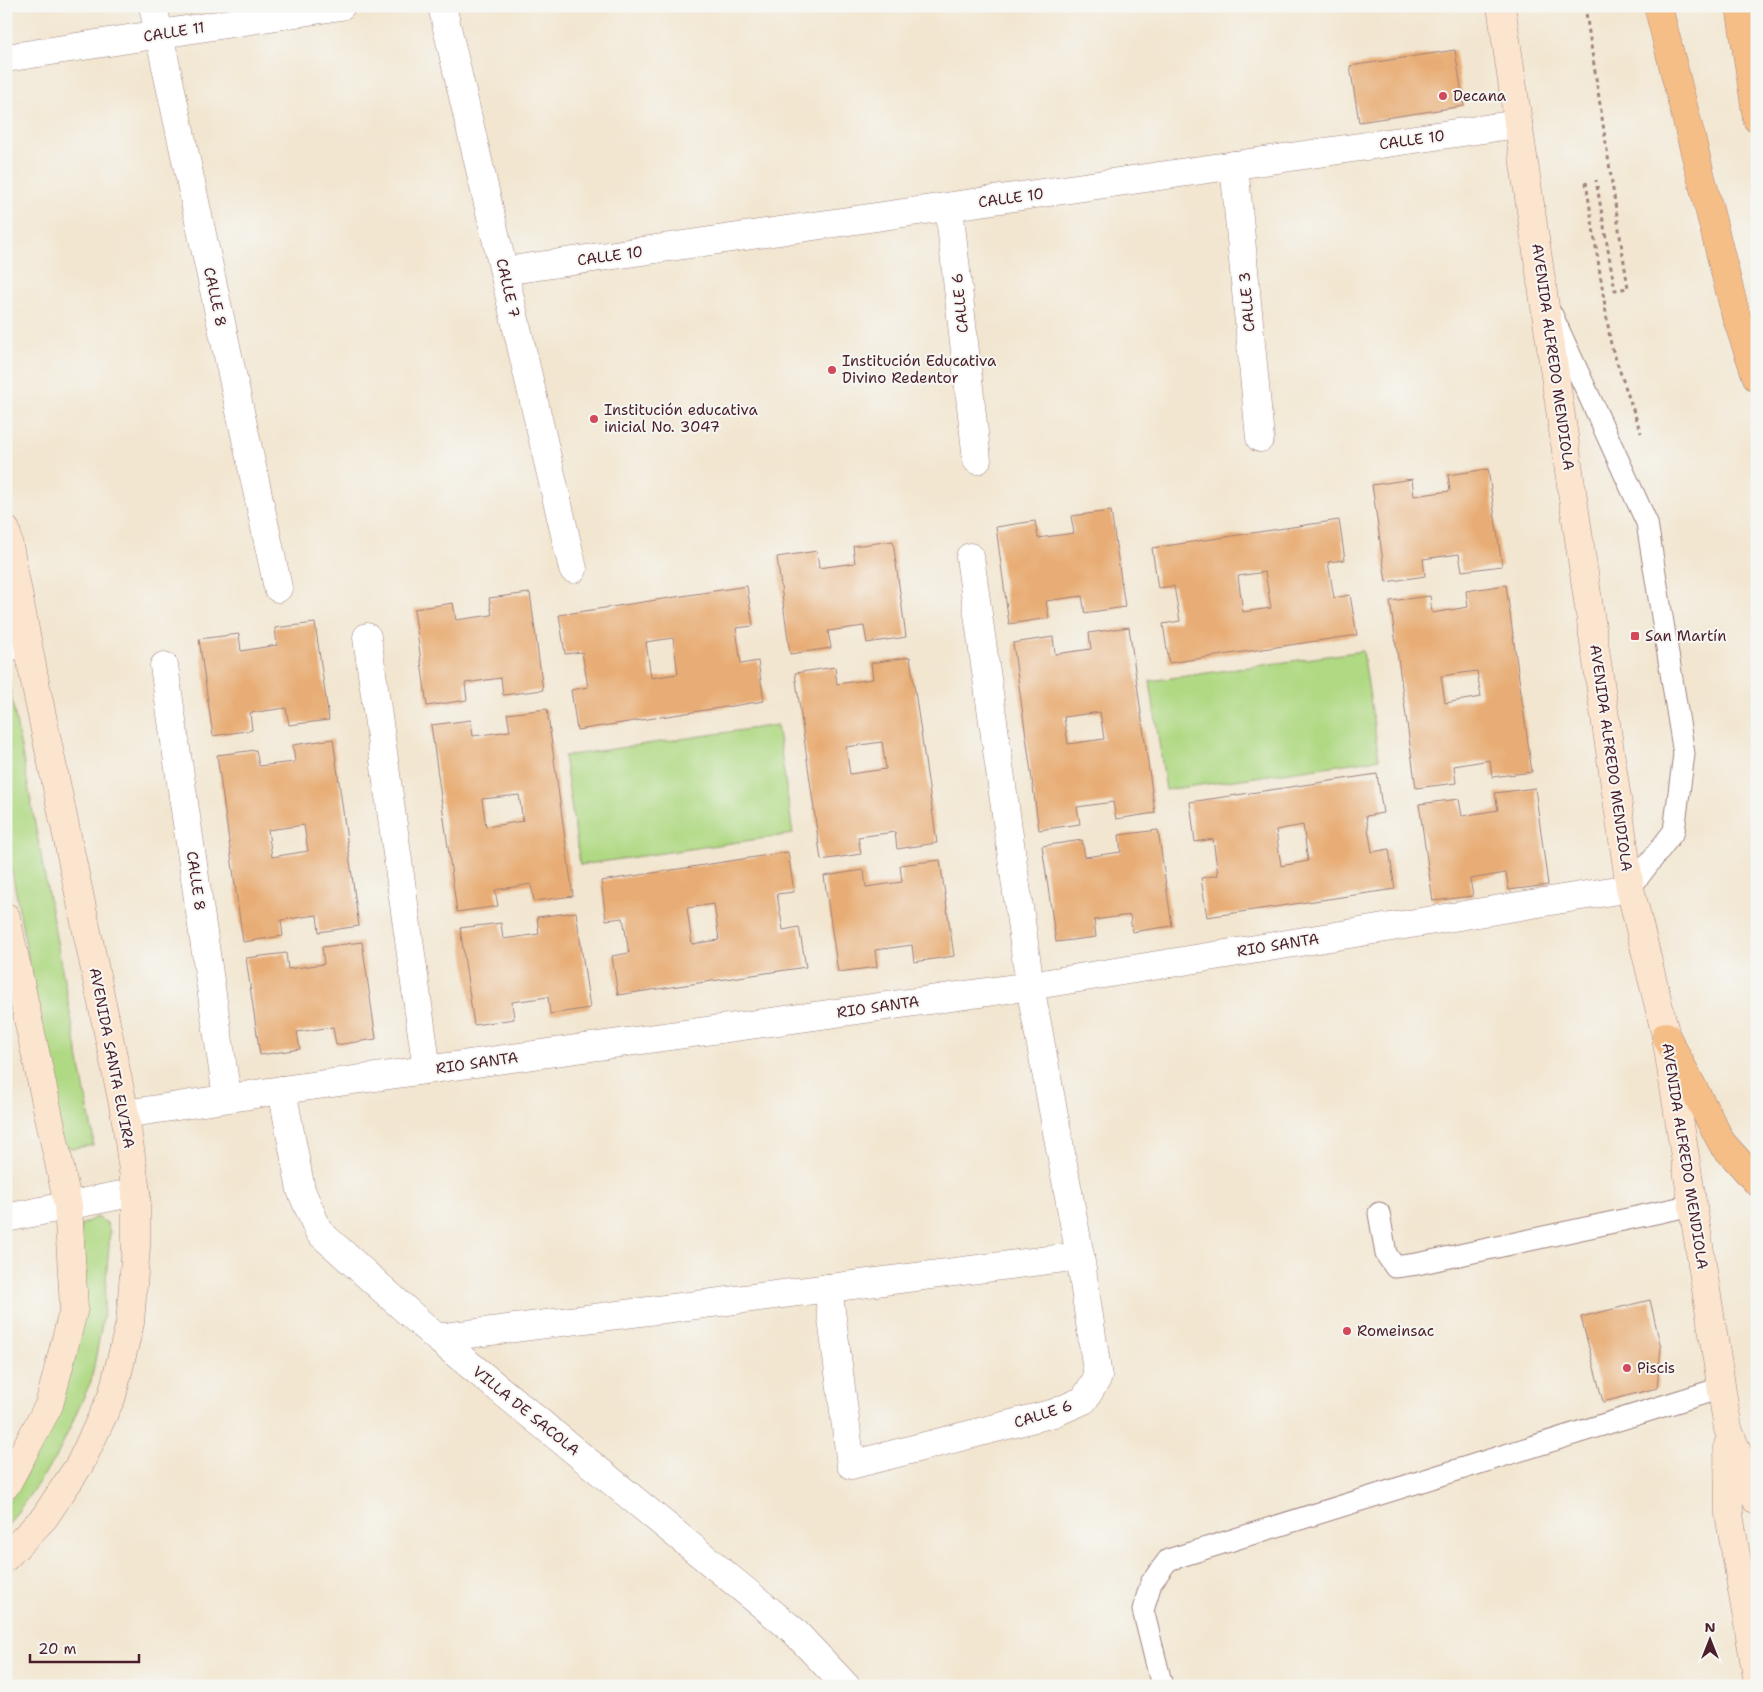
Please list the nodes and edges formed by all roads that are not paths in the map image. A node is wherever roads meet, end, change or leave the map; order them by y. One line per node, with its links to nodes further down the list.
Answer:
1 (152, 6): 7 (street, CALLE 8)
2 (341, 6): 7 (street, CALLE 11)
3 (442, 6): 13 (street, CALLE 7)
4 (1501, 6): 10 (main road, AVENIDA ALFREDO MENDIOLA)
5 (1658, 6): 15 (highway)
6 (1740, 6): 9 (highway)
7 (158, 34): 8 (street, CALLE 11); 21 (street, CALLE 8)
8 (6, 58)
9 (1757, 119)
10 (1518, 124): 11 (street, CALLE 10); 14 (main road, AVENIDA ALFREDO MENDIOLA)
11 (1234, 165): 12 (street, CALLE 10); 16 (street, CALLE 3)
12 (949, 207): 13 (street, CALLE 10); 17 (street, CALLE 6)
13 (504, 271): 20 (street, CALLE 7)
14 (1544, 296): 25 (main road, AVENIDA ALFREDO MENDIOLA); 25 (lane)
15 (1757, 378)
16 (1260, 438)
17 (977, 460)
18 (6, 530): 23 (main road, AVENIDA SANTA ELVIRA)
19 (970, 558): 27 (street, CALLE 6)
20 (573, 569)
21 (278, 588)
22 (367, 637): 29 (street)
23 (17, 645): 32 (main road, AVENIDA SANTA ELVIRA)
24 (164, 666): 31 (street, CALLE 8)
25 (1630, 888): 27 (street, RIO SANTA); 28 (main road, AVENIDA ALFREDO MENDIOLA)
26 (7, 928): 36 (main road)
27 (1030, 986): 29 (street, RIO SANTA); 39 (street, CALLE 6)
28 (1666, 1036): 33 (highway); 35 (main road, AVENIDA ALFREDO MENDIOLA)
29 (427, 1070): 30 (street, RIO SANTA)
30 (282, 1090): 31 (street, RIO SANTA); 41 (street, VILLA DE SACOLA)
31 (228, 1097): 32 (street, RIO SANTA)
32 (125, 1114): 34 (main road, AVENIDA SANTA ELVIRA)
33 (1757, 1182)
34 (136, 1192): 36 (street); 46 (main road, AVENIDA SANTA ELVIRA)
35 (1693, 1205): 37 (lane); 42 (main road, AVENIDA ALFREDO MENDIOLA)
36 (68, 1206): 38 (street); 44 (main road)
37 (1379, 1213)
38 (6, 1218)
39 (1080, 1256): 40 (street); 40 (street, CALLE 6)
40 (828, 1288): 41 (street)
41 (437, 1338): 48 (street, VILLA DE SACOLA)
42 (1721, 1388): 43 (main road, AVENIDA ALFREDO MENDIOLA); 49 (lane)
43 (1728, 1429): 45 (main road, AVENIDA ALFREDO MENDIOLA); 47 (main road)
44 (6, 1485)
45 (1757, 1501)
46 (6, 1557)
47 (1757, 1677)
48 (846, 1686)
49 (1162, 1686)

